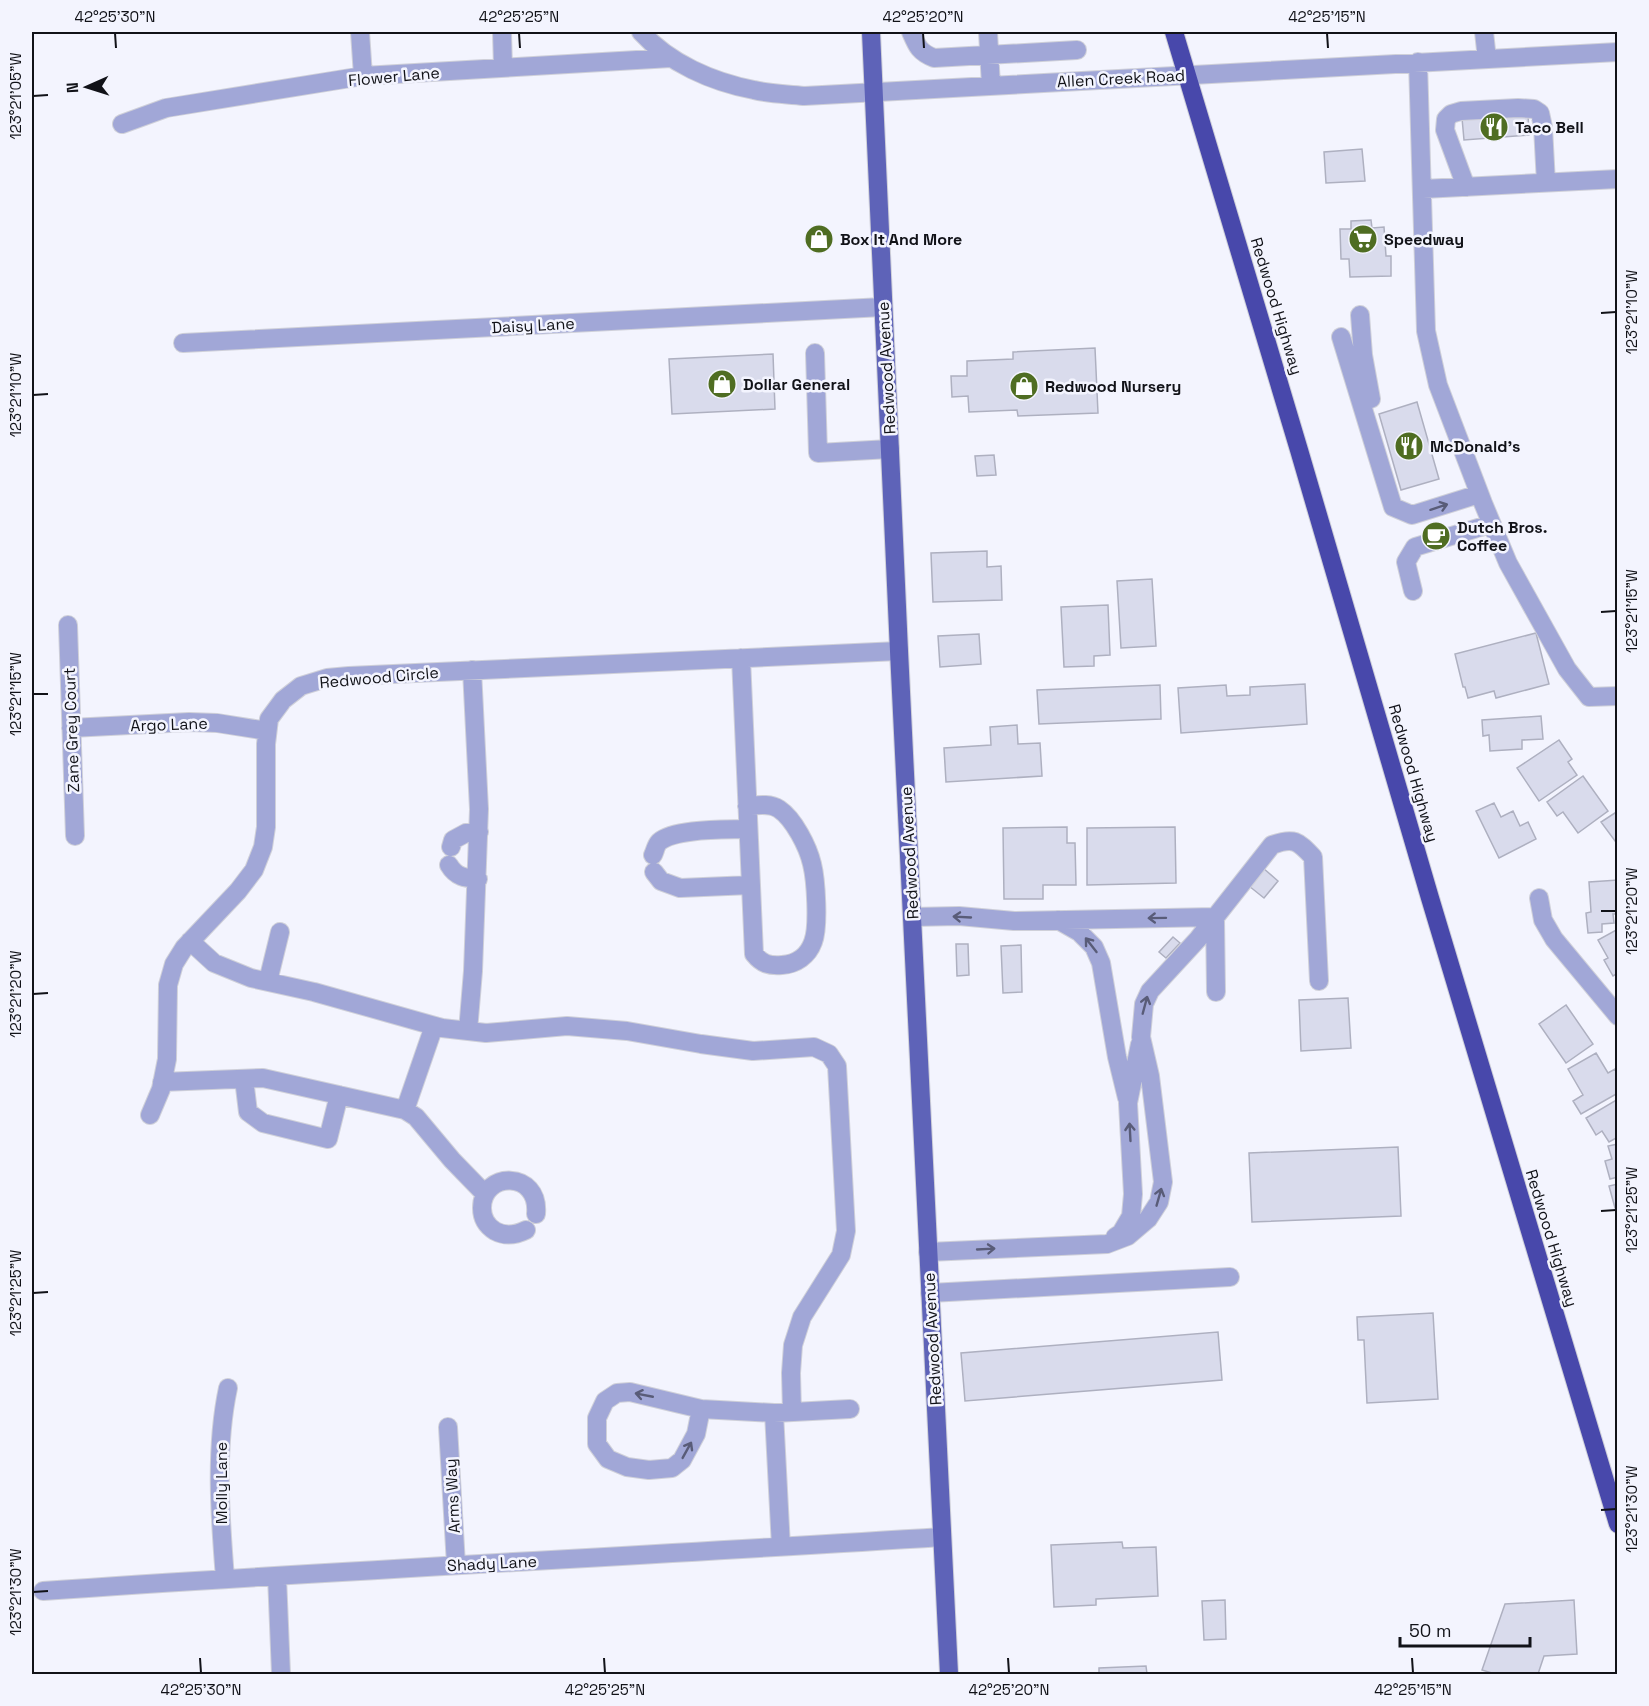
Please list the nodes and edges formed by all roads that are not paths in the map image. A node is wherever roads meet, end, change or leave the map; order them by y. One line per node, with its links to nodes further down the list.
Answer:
1 (360, 32): 17 (street)
2 (502, 32): 15 (street)
3 (640, 32): 12 (street, Allen Creek Road)
4 (871, 32): 19 (main road, Redwood Avenue)
5 (911, 32): 11 (street)
6 (988, 32): 11 (street)
7 (1174, 32): 16 (highway, Redwood Highway)
8 (1484, 32): 13 (street)
9 (1077, 50): 11 (street)
10 (1617, 52): 13 (street, Allen Creek Road)
11 (989, 55): 18 (street)
12 (671, 58): 15 (street, Flower Lane); 19 (street, Allen Creek Road)
13 (1486, 59): 14 (street, Allen Creek Road)
14 (1418, 62): 16 (street, Allen Creek Road); 24 (street)
15 (503, 68): 17 (street, Flower Lane)
16 (1187, 74): 18 (street, Allen Creek Road); 81 (highway, Redwood Highway)
17 (363, 76): 20 (street, Flower Lane)
18 (991, 86): 19 (street, Allen Creek Road)
19 (874, 92): 25 (main road, Redwood Avenue)
20 (122, 124)
21 (1617, 179): 22 (street)
22 (1546, 183): 23 (street); 23 (street)
23 (1466, 187): 24 (street)
24 (1423, 189): 32 (street)
25 (883, 308): 28 (street, Daisy Lane); 30 (main road, Redwood Avenue)
26 (1360, 315): 31 (street)
27 (1341, 337): 31 (street)
28 (183, 343)
29 (815, 354): 30 (street)
30 (890, 449): 36 (main road, Redwood Avenue)
31 (1387, 486): 32 (street, one-way to 32)
32 (1479, 494): 33 (street)
33 (1491, 524): 34 (street); 39 (street)
34 (1413, 591)
35 (68, 625): 40 (street, Zane Grey Court)
36 (899, 651): 37 (street, Redwood Circle); 51 (main road, Redwood Avenue)
37 (741, 658): 38 (street, Redwood Circle); 42 (street)
38 (472, 670): 41 (street, Redwood Circle); 44 (street)
39 (1617, 696)
40 (71, 728): 41 (street, Argo Lane); 45 (street, Zane Grey Court)
41 (267, 731): 55 (street, Redwood Circle)
42 (747, 806): 43 (street); 49 (street)
43 (748, 829): 49 (street); 49 (street)
44 (479, 832): 46 (street); 48 (street)
45 (75, 836)
46 (451, 847)
47 (449, 866): 48 (street)
48 (478, 879): 61 (street)
49 (751, 885)
50 (1539, 898): 59 (street)
51 (912, 917): 53 (street, one-way to 51); 73 (main road, Redwood Avenue)
52 (1215, 917): 53 (street, one-way to 53); 57 (street); 58 (street); 62 (street, one-way to 52)
53 (1058, 920): 66 (street, one-way to 53)
54 (280, 932): 56 (street)
55 (190, 941): 56 (street); 64 (street, Redwood Circle)
56 (268, 981): 60 (street)
57 (1318, 981)
58 (1216, 993)
59 (1617, 1016)
60 (434, 1026): 61 (street); 67 (street)
61 (468, 1031): 79 (street)
62 (1142, 1037): 66 (street); 72 (street, one-way to 62)
63 (244, 1079): 64 (street); 65 (street); 65 (street)
64 (162, 1082): 68 (street, Redwood Circle)
65 (339, 1095): 67 (street)
66 (1128, 1103): 72 (street, one-way to 66)
67 (405, 1110): 69 (street)
68 (150, 1115)
69 (485, 1194): 70 (street); 71 (street)
70 (536, 1214)
71 (526, 1230)
72 (1107, 1244): 73 (street, one-way to 72)
73 (928, 1252): 75 (main road, Redwood Avenue)
74 (1230, 1277): 75 (street)
75 (930, 1293): 82 (main road, Redwood Avenue)
76 (228, 1388): 86 (street, Molly Lane)
77 (701, 1409): 77 (street, one-way to 77); 79 (street)
78 (850, 1409): 79 (street)
79 (783, 1413): 83 (street)
80 (448, 1427): 84 (street, Arms Way)
81 (1617, 1524)
82 (942, 1537): 83 (street, Shady Lane); 89 (main road, Redwood Avenue)
83 (781, 1547): 84 (street, Shady Lane)
84 (456, 1565): 85 (street, Shady Lane)
85 (277, 1576): 86 (street, Shady Lane); 88 (street)
86 (225, 1578): 87 (street, Shady Lane)
87 (43, 1591)
88 (280, 1674)
89 (949, 1674)

